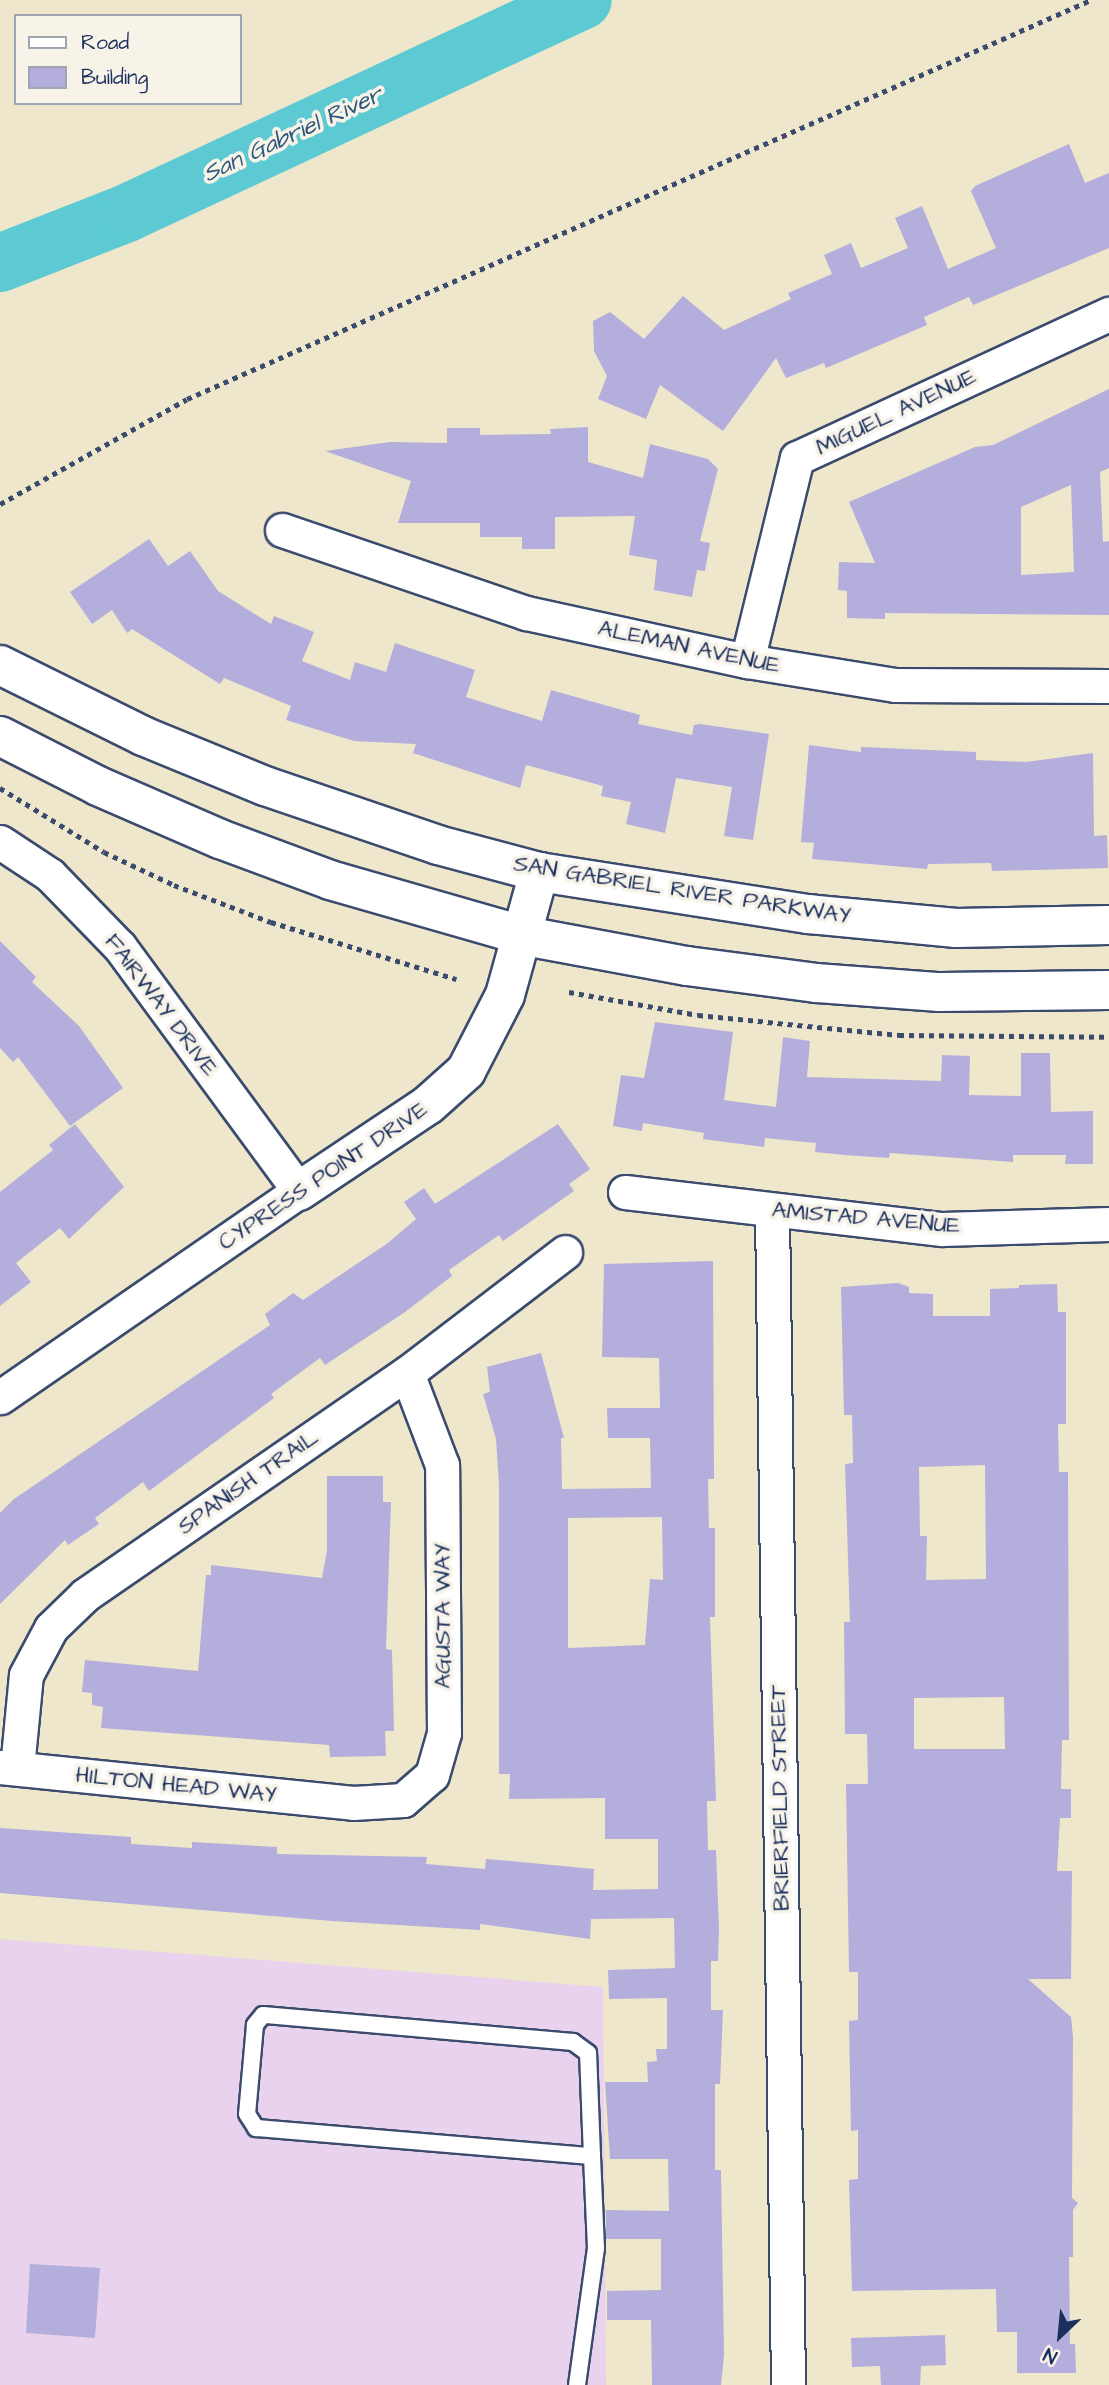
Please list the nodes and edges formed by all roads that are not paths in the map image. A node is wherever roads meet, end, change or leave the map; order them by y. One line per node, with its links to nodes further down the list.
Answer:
1 (1109, 313): 3 (street, MIGUEL AVENUE)
2 (282, 530): 3 (street, ALEMAN AVENUE)
3 (747, 661): 5 (street, ALEMAN AVENUE)
4 (0, 665): 8 (main road, SAN GABRIEL RIVER PARKWAY)
5 (1109, 686)
6 (0, 736): 10 (main road)
7 (0, 842): 12 (street, FAIRWAY DRIVE)
8 (538, 872): 9 (main road, SAN GABRIEL RIVER PARKWAY); 10 (main road, CYPRESS POINT DRIVE)
9 (1109, 925)
10 (524, 936): 11 (main road); 12 (main road, CYPRESS POINT DRIVE)
11 (1109, 990)
12 (299, 1191): 18 (street, CYPRESS POINT DRIVE)
13 (625, 1192): 14 (street, AMISTAD AVENUE)
14 (772, 1210): 15 (street, AMISTAD AVENUE); 23 (street, BRIERFIELD STREET)
15 (1109, 1224)
16 (565, 1252): 17 (street, SPANISH TRAIL)
17 (407, 1373): 19 (street, SPANISH TRAIL); 20 (street, AGUSTA WAY)
18 (0, 1397)
19 (8, 1767): 20 (street, HILTON HEAD WAY)
20 (352, 1803)
21 (592, 2156): 21 (lane); 22 (lane)
22 (577, 2385)
23 (788, 2385)

